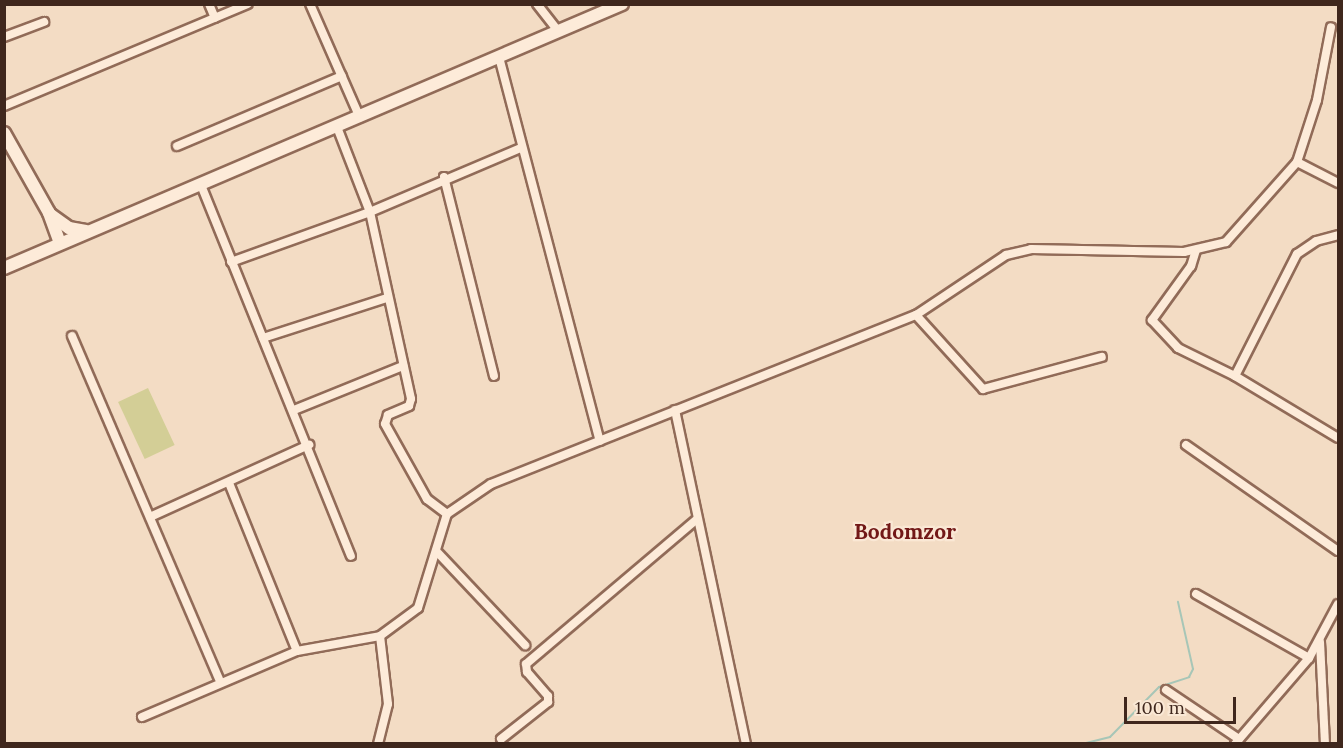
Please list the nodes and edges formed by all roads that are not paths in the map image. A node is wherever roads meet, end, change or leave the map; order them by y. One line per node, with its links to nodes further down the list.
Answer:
1 (209, 4): 6 (street)
2 (248, 4): 6 (street)
3 (537, 4): 9 (street)
4 (622, 4): 9 (main road)
5 (312, 5): 12 (street)
6 (215, 18): 13 (street)
7 (44, 22): 10 (street)
8 (1331, 27): 19 (street)
9 (558, 31): 11 (main road)
10 (4, 37)
11 (499, 57): 14 (main road); 18 (street)
12 (342, 76): 14 (street); 17 (street)
13 (4, 106)
14 (360, 118): 15 (main road)
15 (338, 128): 22 (main road); 23 (street)
16 (6, 139): 24 (main road); 27 (main road)
17 (177, 146)
18 (521, 148): 20 (street); 42 (street)
19 (1297, 162): 21 (street); 28 (street)
20 (444, 177): 23 (street); 37 (street)
21 (1338, 183)
22 (201, 186): 25 (main road); 29 (street)
23 (370, 212): 29 (street); 31 (street)
24 (49, 213): 25 (main road); 27 (main road)
25 (88, 231): 27 (main road)
26 (1338, 235): 38 (street)
27 (60, 243): 30 (main road)
28 (1196, 250): 32 (street); 38 (street)
29 (231, 262): 34 (street)
30 (4, 268)
31 (387, 298): 34 (street); 36 (street)
32 (916, 315): 35 (street); 40 (street)
33 (72, 336): 47 (street)
34 (263, 338): 39 (street)
35 (1102, 357)
36 (403, 366): 39 (street); 46 (street)
37 (494, 376)
38 (1235, 376): 41 (street)
39 (294, 410): 43 (street)
40 (675, 410): 42 (street); 48 (street)
41 (1338, 438)
42 (600, 441): 46 (street)
43 (309, 445): 45 (street); 51 (street)
44 (1186, 445): 49 (street)
45 (229, 483): 47 (street); 57 (street)
46 (447, 514): 50 (street)
47 (150, 517): 59 (street)
48 (696, 520): 62 (street); 65 (street)
49 (1338, 551)
50 (438, 552): 54 (street); 56 (street)
51 (351, 556)
52 (1196, 594): 58 (street)
53 (1338, 604): 55 (street)
54 (380, 636): 57 (street); 64 (street)
55 (1320, 641): 58 (street); 66 (street)
56 (525, 645)
57 (297, 651): 59 (street)
58 (1308, 658): 63 (street)
59 (220, 682): 61 (street)
60 (1166, 690): 63 (street)
61 (142, 717)
62 (501, 739)
63 (1237, 741)
64 (378, 744)
65 (746, 744)
66 (1325, 744)

